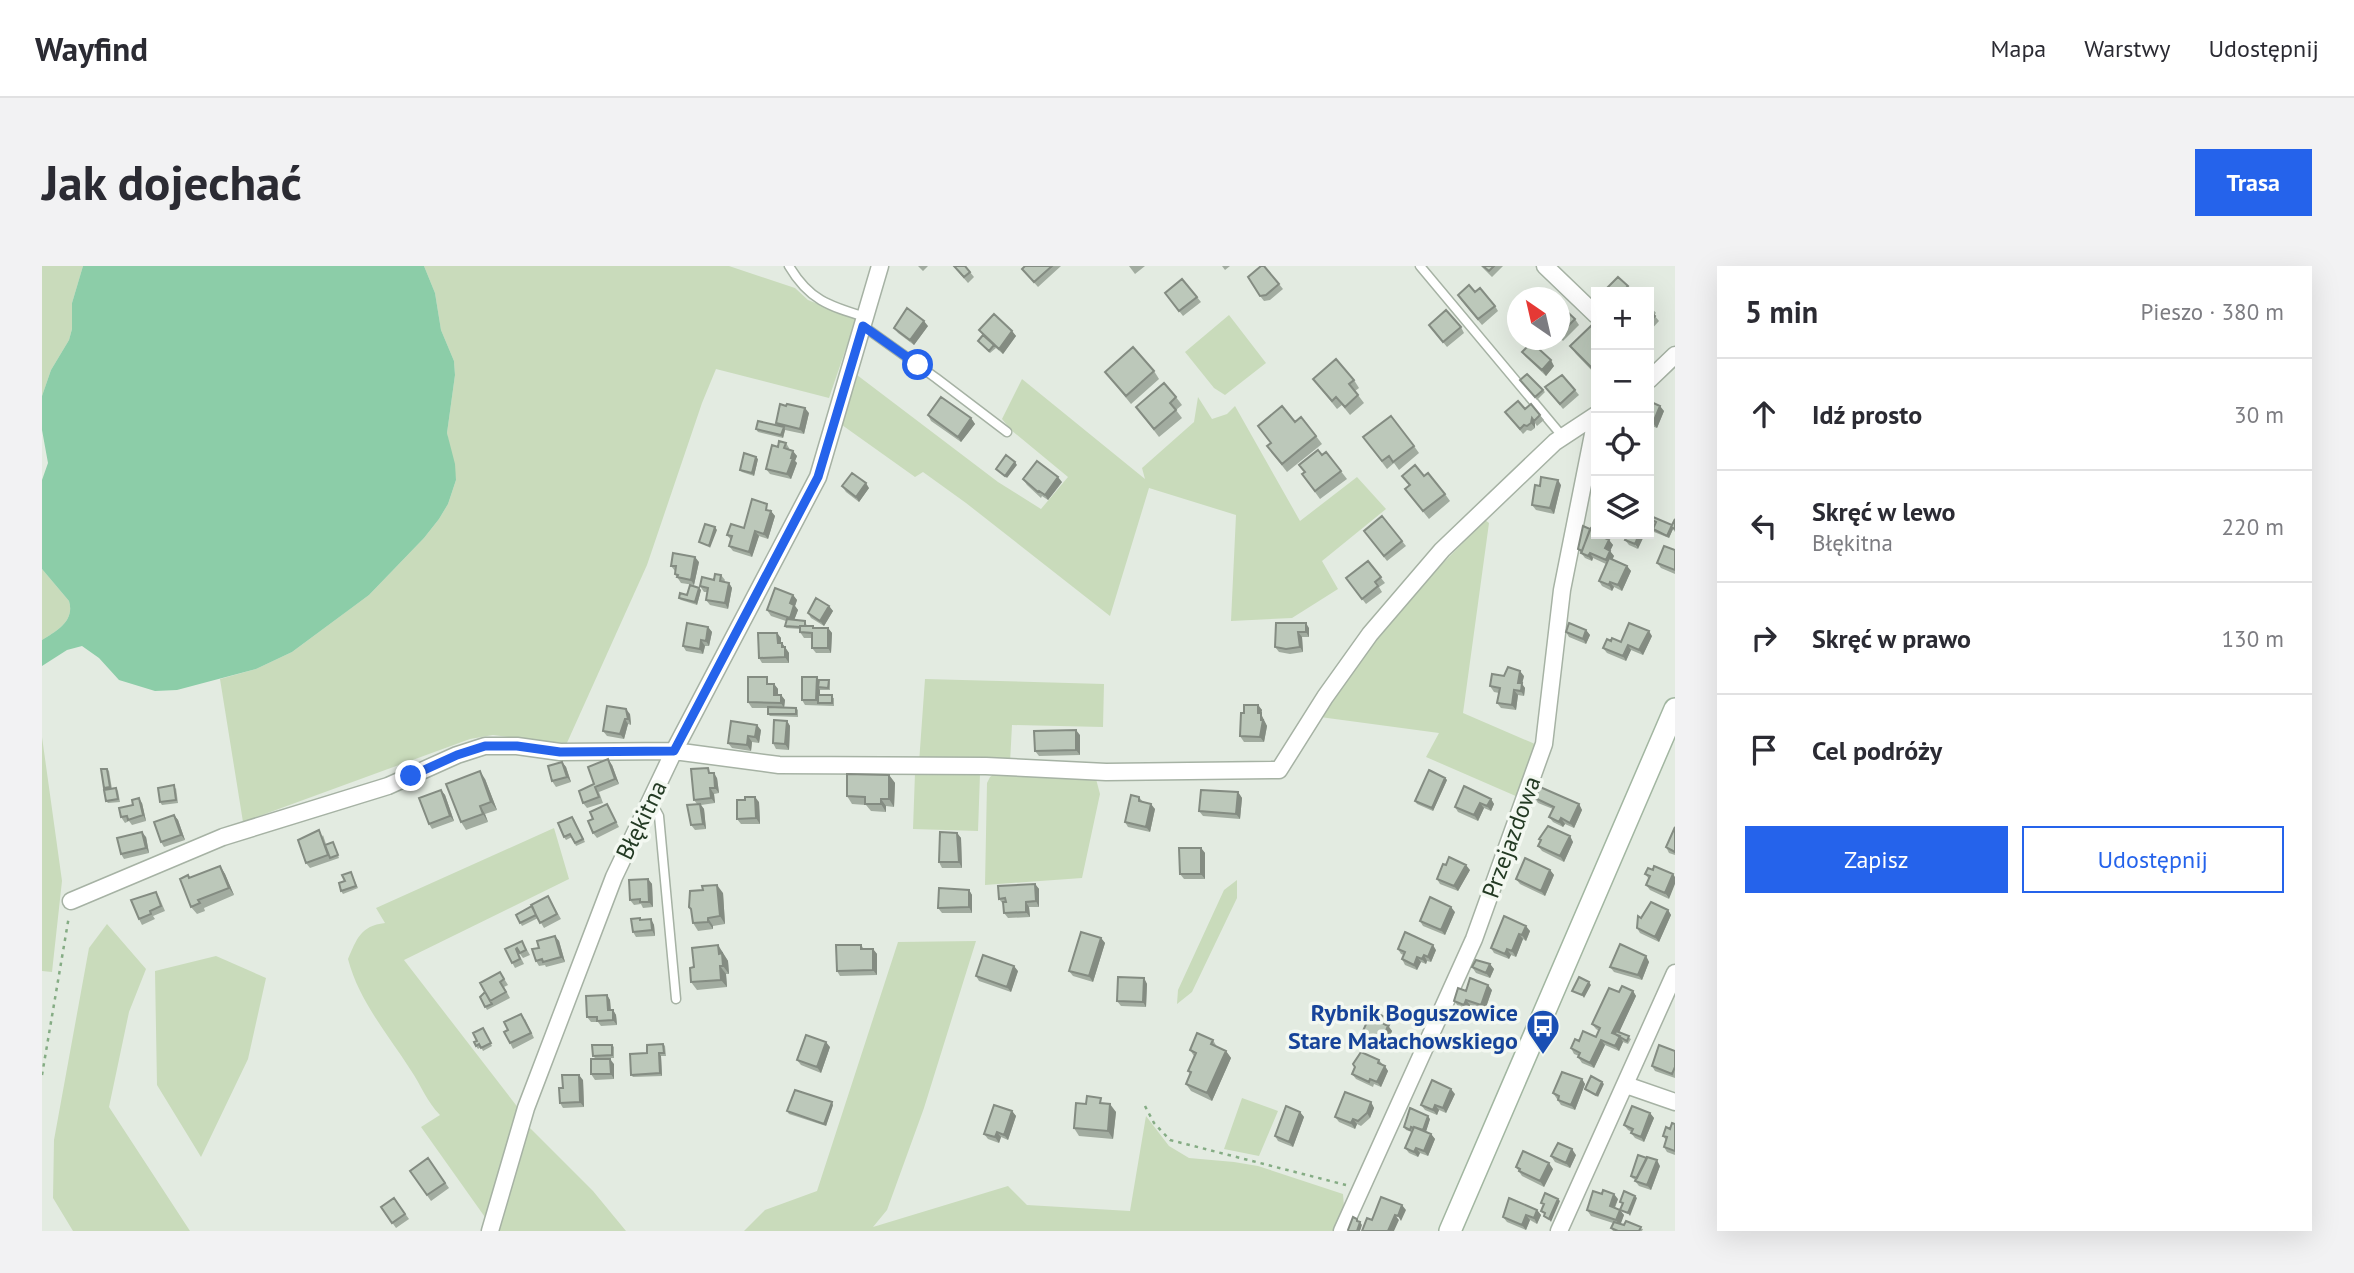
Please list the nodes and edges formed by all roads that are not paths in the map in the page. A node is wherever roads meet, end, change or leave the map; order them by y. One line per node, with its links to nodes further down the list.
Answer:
1 (789, 266): 6 (lane)
2 (880, 266): 6 (street, Błękitna)
3 (1420, 266): 11 (lane)
4 (1545, 266): 5 (street)
5 (1591, 310)
6 (864, 322): 10 (lane); 14 (street, Błękitna)
7 (1675, 355): 8 (street)
8 (1654, 371)
9 (1591, 420): 11 (street, Przejazdowa)
10 (1007, 432)
11 (1563, 437): 14 (street, Przejazdowa)
12 (1591, 442): 22 (street, Przejazdowa)
13 (1675, 709): 23 (street)
14 (674, 751): 15 (street, Błękitna); 16 (street)
15 (651, 801): 18 (lane); 21 (street, Błękitna)
16 (71, 901)
17 (1675, 973): 19 (street)
18 (676, 999)
19 (1626, 1084): 20 (street); 24 (street)
20 (1675, 1102)
21 (490, 1231)
22 (1342, 1231)
23 (1450, 1231)
24 (1559, 1231)

